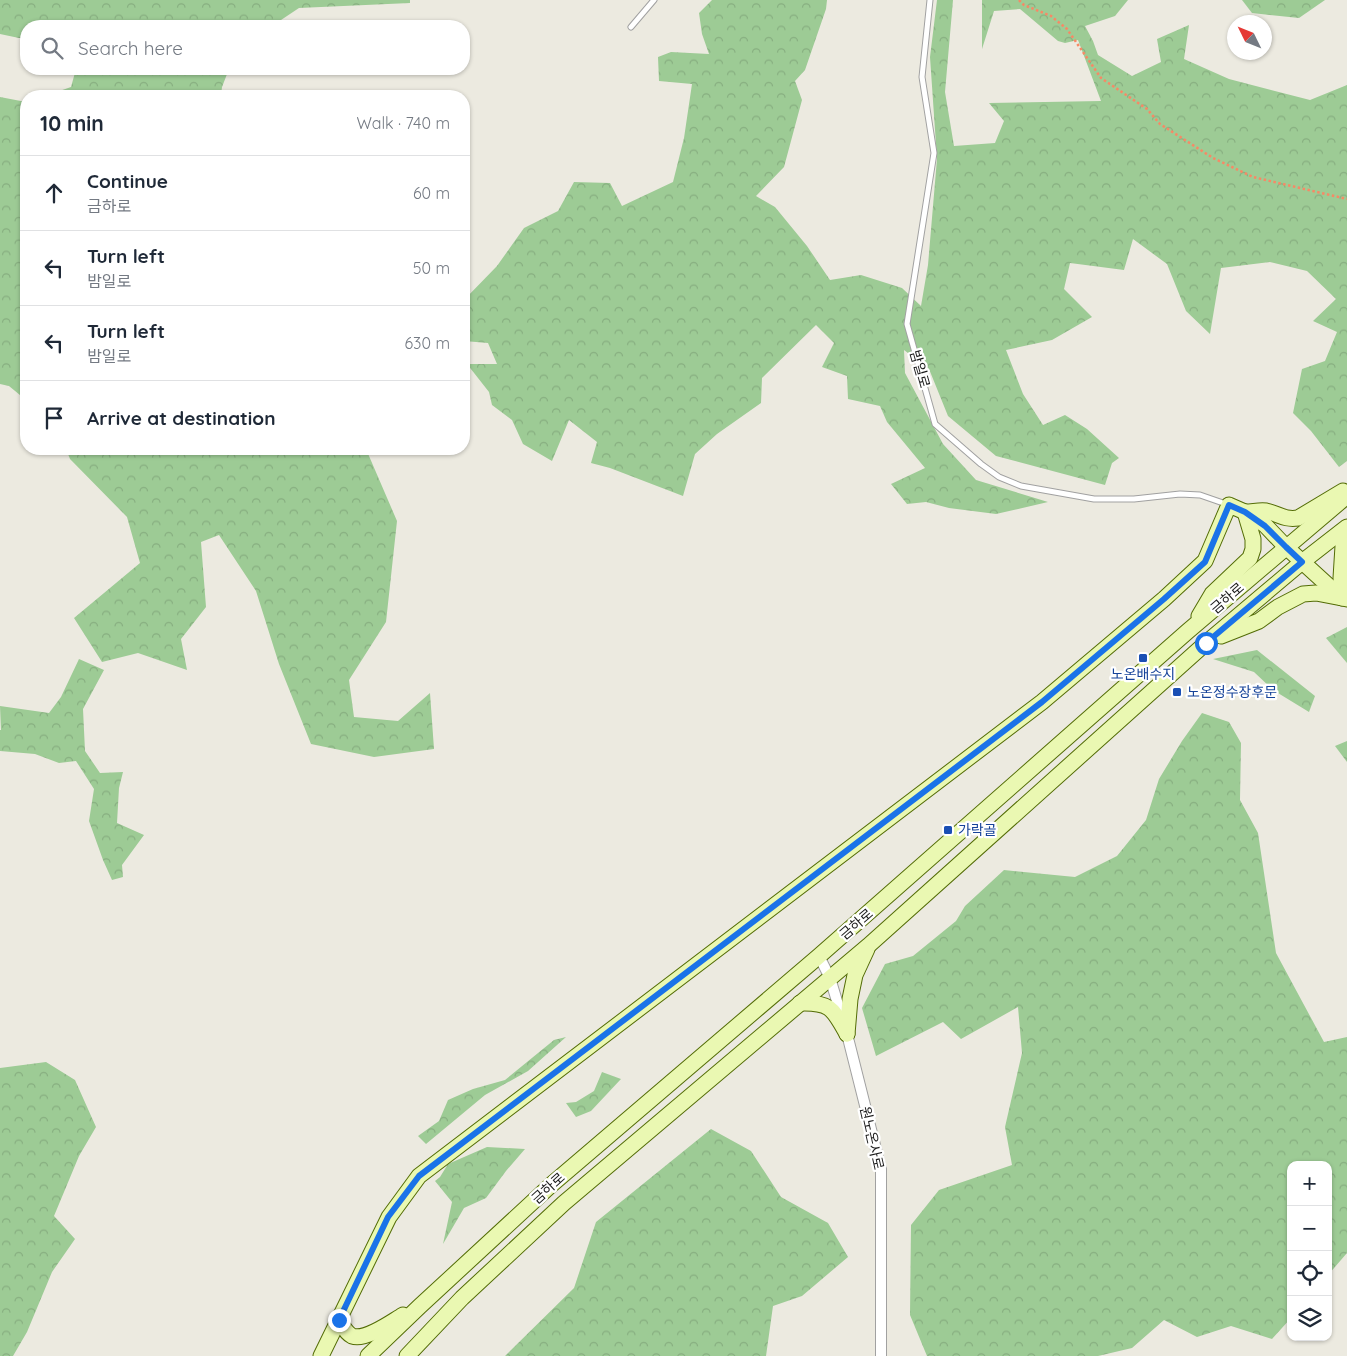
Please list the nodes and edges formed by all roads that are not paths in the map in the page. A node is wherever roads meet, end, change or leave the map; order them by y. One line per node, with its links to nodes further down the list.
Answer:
1 (654, 0): 3 (lane)
2 (930, 0): 6 (lane, 밤일로)
3 (631, 27)
4 (1347, 489): 7 (main road)
5 (1347, 496): 9 (main road, 금하로)
6 (1229, 505): 7 (main road, 밤일로); 20 (main road)
7 (1245, 512): 9 (main road, 밤일로); 12 (main road)
8 (1346, 528): 10 (main road, 금하로); 11 (main road)
9 (1286, 547): 10 (main road, 밤일로); 12 (main road, 금하로)
10 (1302, 562): 11 (main road, 밤일로); 13 (main road, 금하로)
11 (1345, 598): 13 (main road)
12 (1188, 632): 15 (main road, 금하로)
13 (1206, 643): 14 (main road, 금하로)
14 (868, 946): 16 (main road, 금하로); 18 (main road)
15 (819, 956): 16 (street, 원노온사로); 19 (main road, 금하로)
16 (830, 978): 17 (main road, 금하로); 18 (street, 원노온사로)
17 (800, 1003): 18 (main road); 23 (main road, 금하로)
18 (847, 1034): 24 (street, 원노온사로)
19 (420, 1306): 20 (main road); 22 (main road, 금하로)
20 (339, 1320): 21 (main road)
21 (321, 1356)
22 (368, 1356)
23 (407, 1356)
24 (881, 1356)

